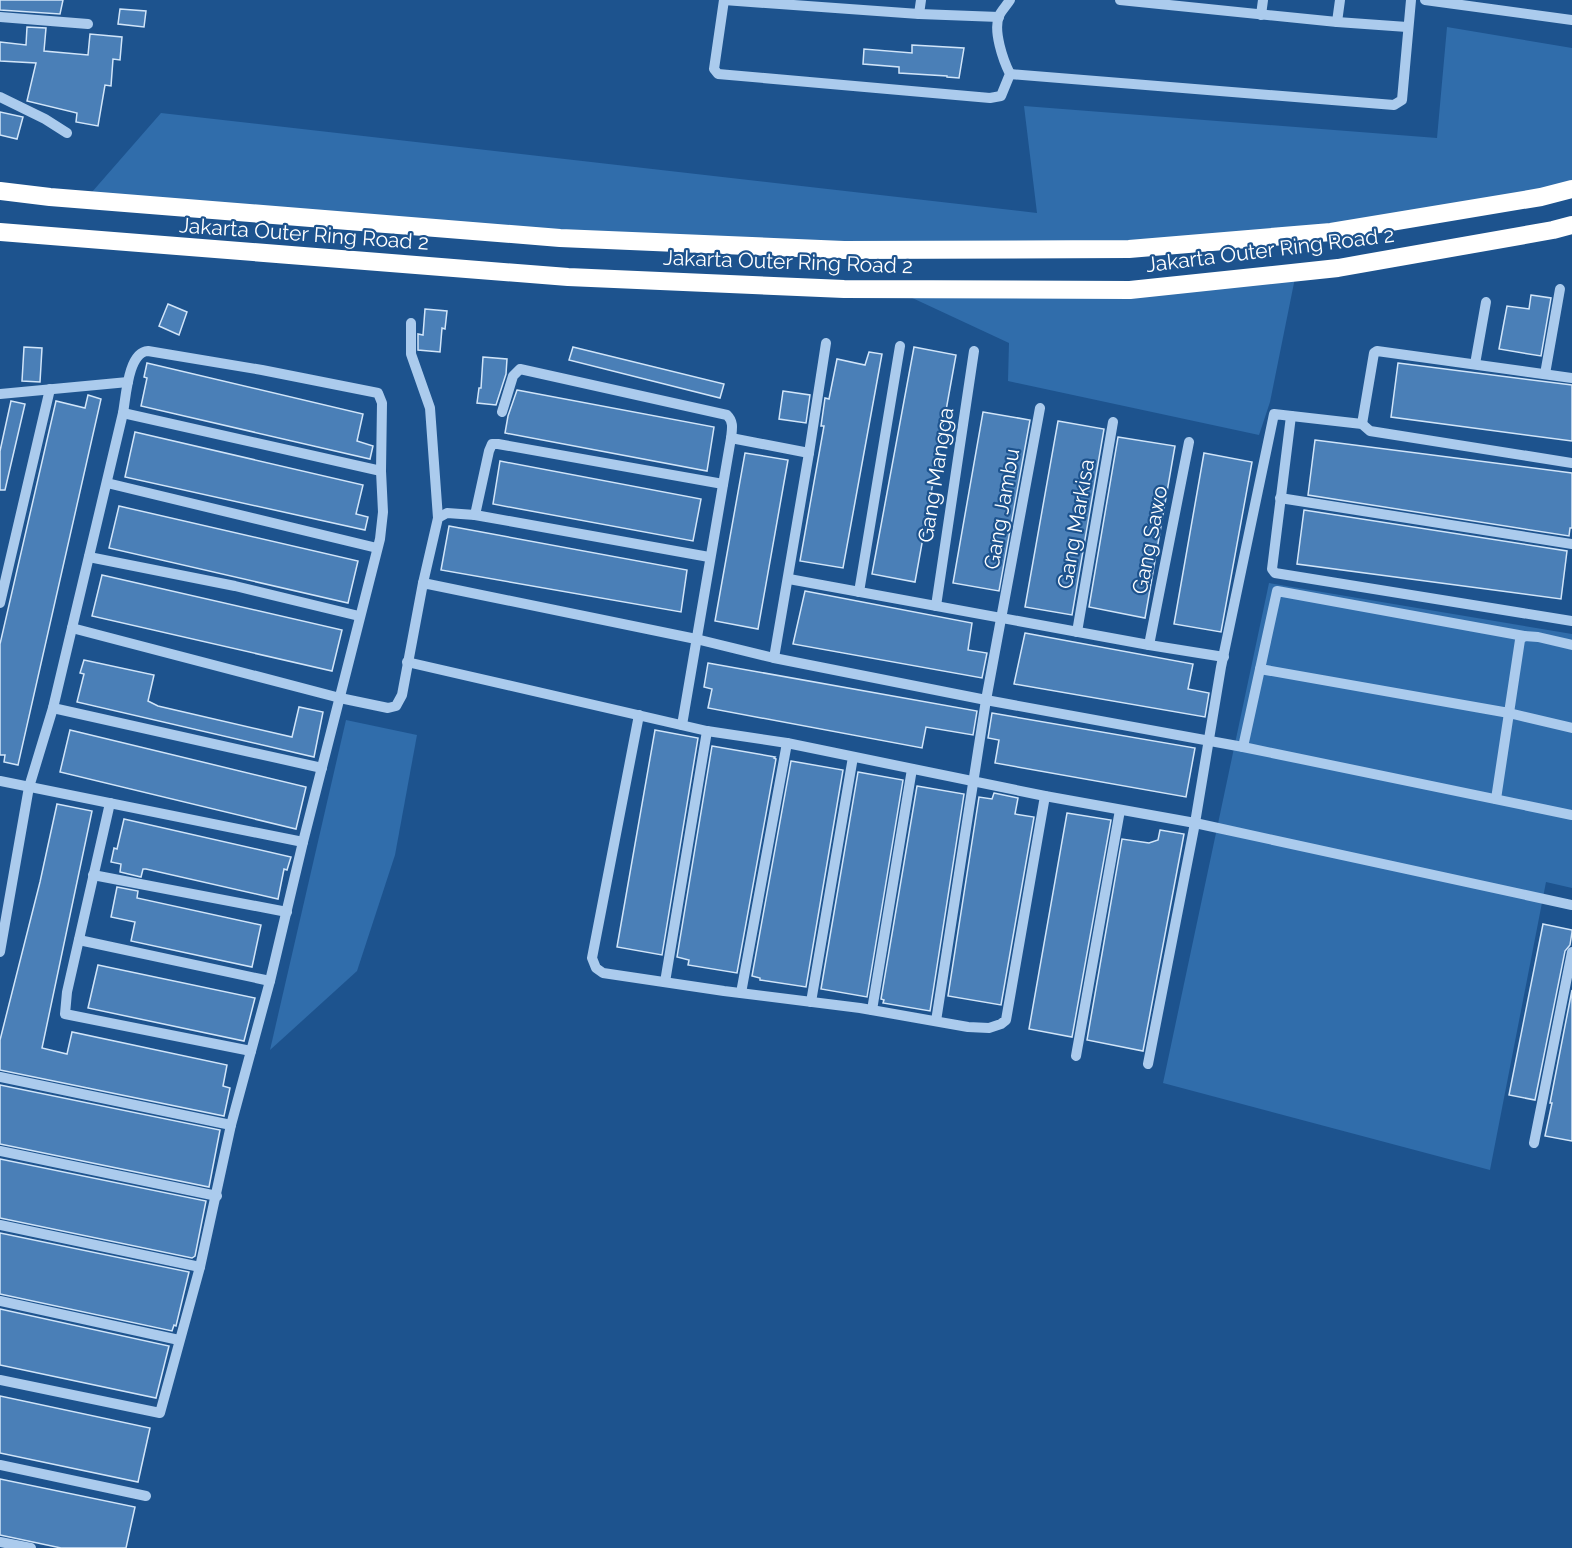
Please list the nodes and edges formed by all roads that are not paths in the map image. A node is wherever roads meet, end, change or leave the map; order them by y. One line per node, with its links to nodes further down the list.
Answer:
1 (724, 0): 9 (street); 21 (street)
2 (921, 0): 13 (street)
3 (1010, 0): 16 (street)
4 (1120, 0): 10 (street)
5 (1263, 0): 14 (street)
6 (1340, 0): 18 (street)
7 (1411, 0): 20 (street)
8 (1425, 0): 11 (street)
9 (801, 3): 12 (street)
10 (1182, 4): 14 (street)
11 (1485, 4): 17 (street)
12 (876, 6): 13 (street)
13 (919, 14): 16 (street)
14 (1261, 15): 18 (street)
15 (0, 17): 19 (street)
16 (999, 17): 21 (street)
17 (1572, 20)
18 (1337, 22): 20 (street)
19 (88, 24)
20 (1407, 27): 21 (street)
21 (1010, 74)
22 (0, 97): 23 (street)
23 (67, 133)
24 (1572, 189): 25 (highway, Jakarta Outer Ring Road 2)
25 (0, 191)
26 (1572, 225): 27 (highway, Jakarta Outer Ring Road 2)
27 (0, 232)
28 (1560, 289): 35 (street)
29 (1486, 302): 34 (street)
30 (411, 323): 55 (street)
31 (826, 342): 48 (street)
32 (900, 346): 62 (street)
33 (974, 351): 64 (street, Gang Mangga)
34 (1475, 364): 35 (street); 45 (street)
35 (1545, 374): 36 (street)
36 (1572, 378)
37 (128, 382): 38 (street); 42 (street); 50 (street)
38 (50, 389): 39 (street); 63 (street)
39 (0, 394)
40 (1040, 408): 67 (street, Gang Jambu)
41 (502, 412): 46 (street)
42 (123, 413): 50 (street); 51 (street)
43 (1292, 416): 45 (street); 53 (street); 75 (street)
44 (1113, 422): 70 (street, Gang Markisa)
45 (1362, 424): 49 (street)
46 (730, 438): 48 (street); 52 (street)
47 (1189, 441): 73 (street, Gang Sawo)
48 (809, 453): 60 (street)
49 (1572, 463)
50 (381, 471): 57 (street)
51 (106, 483): 57 (street); 58 (street)
52 (723, 484): 54 (street); 59 (street)
53 (1280, 498): 56 (street); 68 (street)
54 (475, 515): 55 (street); 59 (street)
55 (438, 518): 61 (street)
56 (1572, 544)
57 (377, 548): 66 (street)
58 (89, 557): 66 (street); 69 (street)
59 (709, 557): 72 (street)
60 (789, 579): 62 (street); 76 (street)
61 (423, 583): 72 (street); 77 (street)
62 (859, 592): 64 (street)
63 (0, 603)
64 (936, 606): 67 (street)
65 (1572, 608): 68 (street)
66 (359, 616): 79 (street)
67 (1002, 618): 70 (street); 80 (street, Gang Jambu)
68 (1571, 621)
69 (72, 628): 79 (street); 81 (street)
70 (1077, 632): 73 (street)
71 (1524, 636): 74 (street); 78 (street); 82 (street)
72 (696, 639): 76 (street); 84 (street)
73 (1149, 645): 75 (street)
74 (1572, 645)
75 (1224, 657): 87 (street)
76 (774, 658): 80 (street)
77 (407, 662): 79 (street); 83 (street)
78 (1260, 669): 82 (street); 89 (street)
79 (340, 698): 91 (street)
80 (986, 700): 87 (street); 94 (street, Gang Jambu)
81 (53, 708): 91 (street); 95 (street)
82 (1509, 713): 85 (street); 97 (street)
83 (639, 715): 84 (street); 110 (street)
84 (682, 725): 86 (street)
85 (1572, 728)
86 (707, 731): 88 (street); 110 (street)
87 (1207, 742): 89 (street); 101 (street)
88 (787, 743): 90 (street); 111 (street)
89 (1242, 747): 97 (street)
90 (853, 757): 92 (street); 112 (street)
91 (322, 768): 102 (street)
92 (912, 769): 94 (street); 113 (street)
93 (0, 781): 95 (street)
94 (973, 782): 96 (street); 114 (street, Gang Jambu)
95 (29, 788): 98 (street); 107 (street)
96 (1045, 796): 99 (street); 114 (street)
97 (1496, 799): 100 (street)
98 (110, 803): 102 (street); 103 (street)
99 (1120, 810): 101 (street); 116 (street)
100 (1572, 815)
101 (1195, 823): 104 (street); 117 (street)
102 (303, 842): 105 (street)
103 (93, 874): 105 (street); 106 (street)
104 (1572, 905)
105 (287, 912): 109 (street)
106 (79, 940): 109 (street); 115 (street)
107 (0, 952)
108 (1572, 952): 120 (street)
109 (270, 981): 115 (street)
110 (665, 982): 111 (street)
111 (741, 993): 112 (street)
112 (811, 1002): 113 (street)
113 (872, 1010): 114 (street)
114 (936, 1021)
115 (252, 1051): 119 (street)
116 (1076, 1056)
117 (1148, 1064)
118 (0, 1077): 119 (street)
119 (231, 1125): 122 (street)
120 (1534, 1143)
121 (0, 1151): 122 (street)
122 (217, 1196): 124 (street)
123 (0, 1225): 124 (street)
124 (200, 1267): 126 (street)
125 (0, 1301): 126 (street)
126 (179, 1340): 127 (street)
127 (0, 1380)
128 (0, 1465): 129 (street)
129 (146, 1496)
130 (0, 1542): 131 (street)
131 (30, 1548)

